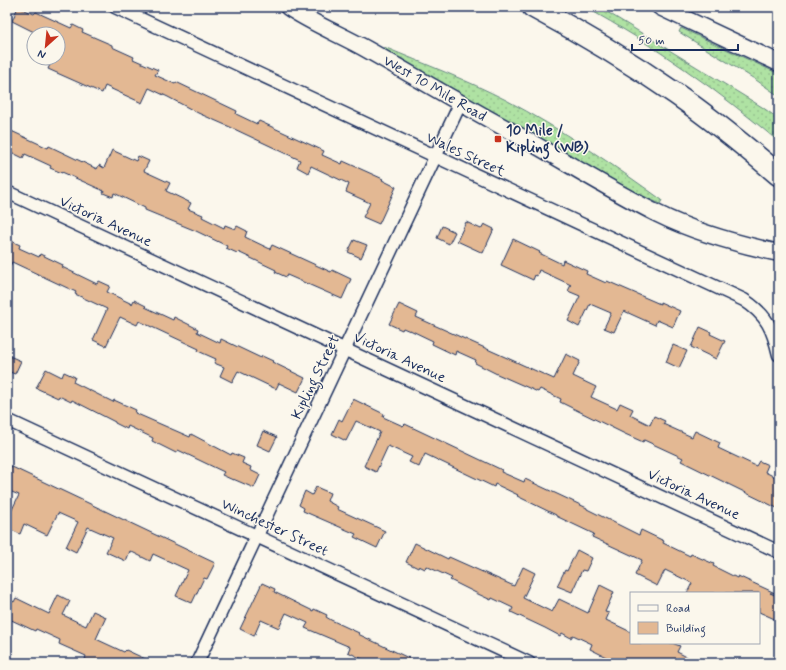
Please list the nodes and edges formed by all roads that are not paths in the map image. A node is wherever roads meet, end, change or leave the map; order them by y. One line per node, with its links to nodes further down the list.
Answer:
1 (114, 7): 7 (street, Wales Street)
2 (288, 7): 6 (main road, West 10 Mile Road)
3 (533, 7): 8 (highway)
4 (660, 7): 5 (main road)
5 (779, 63)
6 (460, 104): 7 (street, Kipling Street); 10 (main road, West 10 Mile Road)
7 (435, 157): 11 (street, Kipling Street); 12 (street, Wales Street)
8 (779, 175)
9 (7, 192): 11 (street, Victoria Avenue)
10 (779, 253)
11 (346, 349): 14 (street, Kipling Street); 15 (street, Victoria Avenue)
12 (779, 355)
13 (7, 420): 14 (street, Winchester Street)
14 (257, 536): 16 (street, Kipling Street); 17 (street, Winchester Street)
15 (779, 552)
16 (198, 663)
17 (529, 663)

